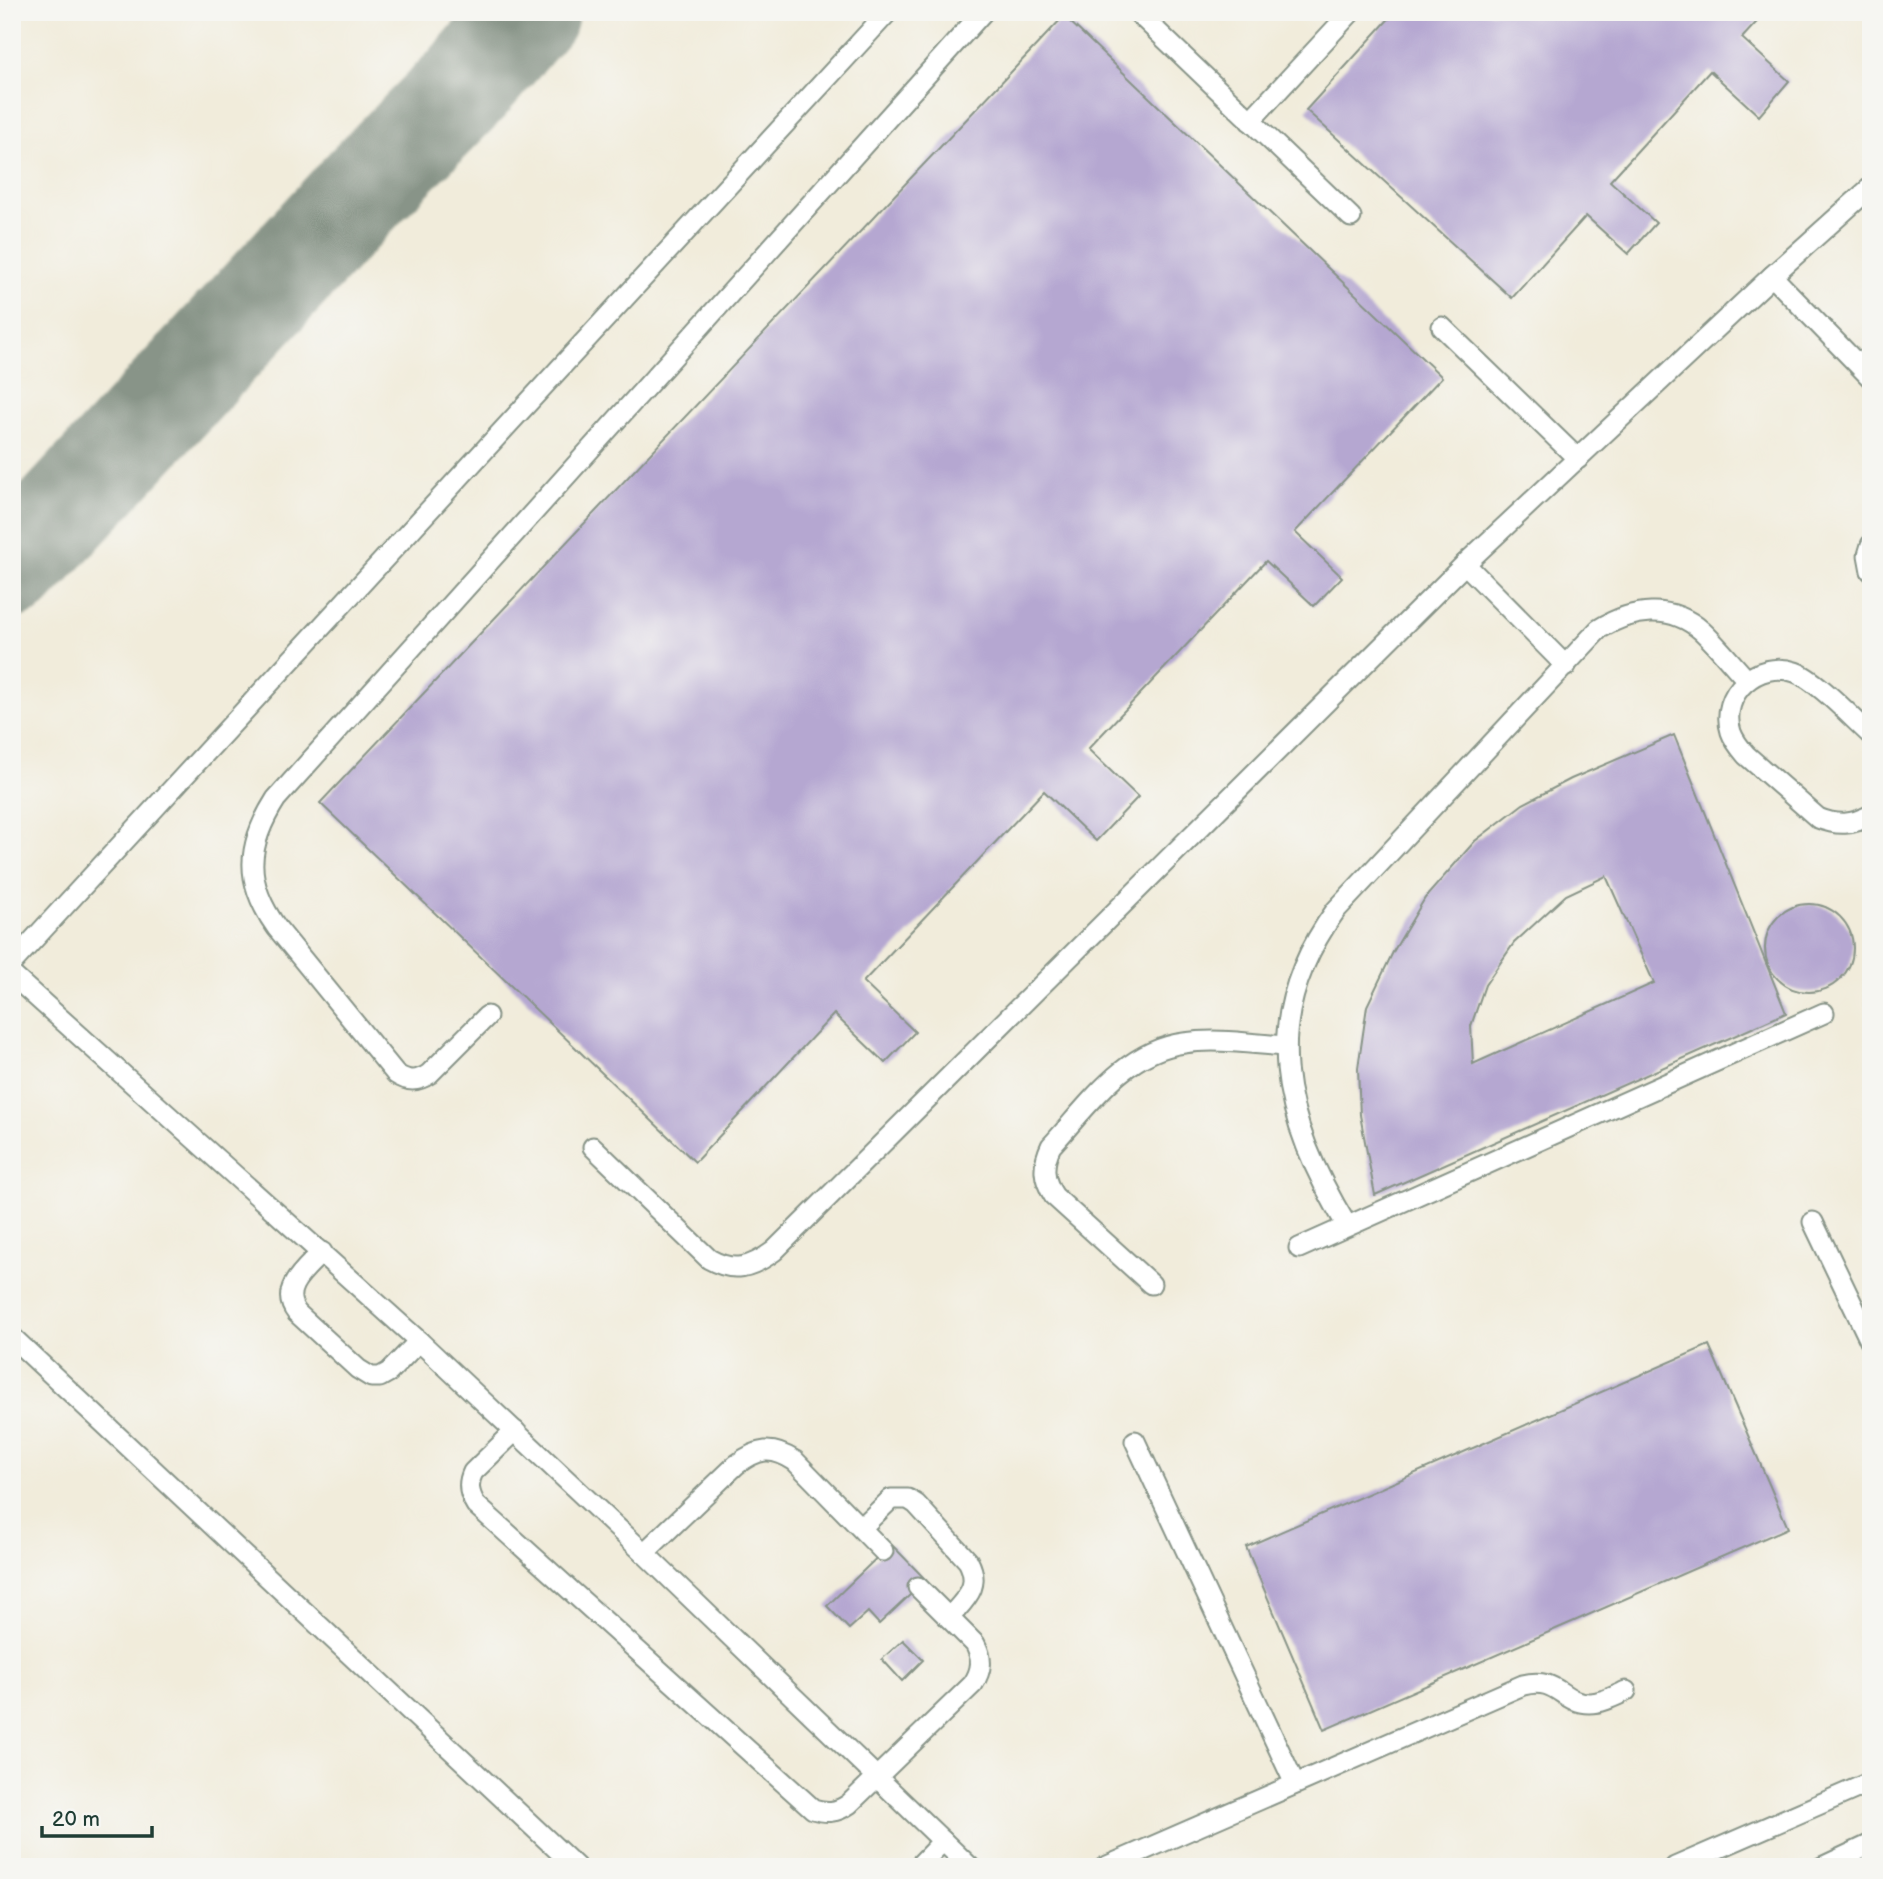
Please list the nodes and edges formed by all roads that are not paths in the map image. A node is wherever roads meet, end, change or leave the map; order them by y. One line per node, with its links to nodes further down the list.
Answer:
1 (888, 12): 19 (lane)
2 (983, 12): 22 (lane)
3 (1138, 12): 5 (lane)
4 (1351, 12): 5 (lane)
5 (1250, 121): 7 (lane)
6 (1871, 187): 8 (lane)
7 (1351, 217)
8 (1772, 276): 10 (lane); 11 (lane)
9 (1442, 327): 11 (lane)
10 (1871, 378)
11 (1578, 458): 13 (lane)
12 (1871, 545): 14 (lane)
13 (1465, 564): 15 (lane); 24 (lane)
14 (1871, 571)
15 (1566, 666): 16 (lane); 23 (lane)
16 (1747, 680): 17 (lane); 18 (lane)
17 (1871, 735)
18 (1871, 815)
19 (12, 963)
20 (12, 975): 28 (lane)
21 (1824, 1013): 26 (lane)
22 (488, 1016)
23 (1286, 1046): 26 (lane); 29 (lane)
24 (593, 1147)
25 (1813, 1222): 32 (lane)
26 (1347, 1226): 27 (lane)
27 (1299, 1248)
28 (322, 1252): 31 (lane); 31 (lane)
29 (1151, 1284)
30 (12, 1337): 46 (lane)
31 (419, 1341): 33 (lane)
32 (1871, 1343)
33 (514, 1431): 37 (lane); 41 (lane)
34 (1135, 1441): 43 (lane)
35 (861, 1528): 36 (lane); 37 (lane); 39 (lane)
36 (883, 1551)
37 (644, 1553): 41 (lane)
38 (918, 1587): 39 (lane)
39 (948, 1618): 41 (lane)
40 (1626, 1692): 43 (lane)
41 (876, 1777): 44 (lane)
42 (1871, 1782): 50 (lane)
43 (1295, 1784): 49 (lane)
44 (943, 1841): 47 (lane); 48 (lane)
45 (1871, 1844): 51 (lane)
46 (576, 1867)
47 (918, 1867)
48 (970, 1867)
49 (1105, 1867)
50 (1675, 1867)
51 (1822, 1867)

